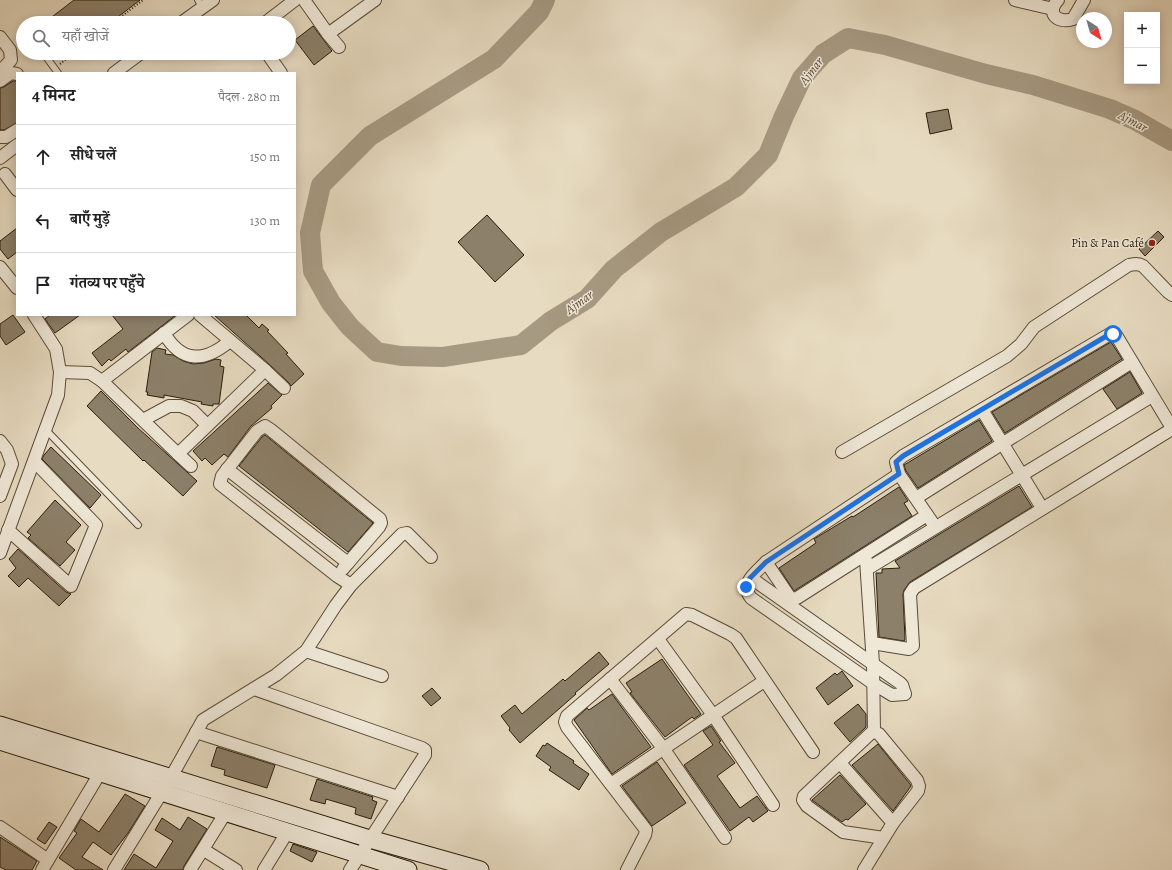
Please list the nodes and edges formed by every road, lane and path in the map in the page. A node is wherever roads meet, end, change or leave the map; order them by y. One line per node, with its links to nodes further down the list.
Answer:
1 (143, 0): 10 (path)
2 (213, 0): 8 (street)
3 (295, 0): 12 (street)
4 (304, 0): 13 (street)
5 (375, 0): 13 (street)
6 (1014, 0): 9 (street)
7 (1084, 0): 9 (street)
8 (200, 4): 11 (street)
9 (1055, 5)
10 (122, 16)
11 (188, 16)
12 (274, 16)
13 (328, 34): 15 (street)
14 (0, 37): 21 (street)
15 (339, 47)
16 (49, 60): 20 (lane)
17 (67, 60): 20 (path)
18 (132, 60): 22 (street)
19 (272, 60): 23 (street)
20 (57, 70)
21 (0, 72)
22 (115, 72)
23 (280, 72)
24 (16, 74): 25 (street)
25 (0, 81)
26 (16, 131): 27 (street)
27 (0, 137)
28 (16, 146): 29 (street)
29 (0, 158)
30 (5, 174): 31 (street)
31 (16, 189)
32 (0, 267): 33 (street)
33 (16, 287)
34 (1172, 294): 53 (street)
35 (35, 316): 42 (street)
36 (187, 316): 38 (street)
37 (201, 316): 39 (street)
38 (164, 333): 39 (street); 43 (street)
39 (230, 341): 41 (street)
40 (1132, 362): 45 (street); 46 (street); 52 (street)
41 (265, 370): 44 (street); 48 (street)
42 (60, 372): 43 (street); 50 (street)
43 (102, 381): 47 (street)
44 (284, 388)
45 (1152, 396): 49 (street); 59 (street)
46 (982, 410): 52 (street); 58 (street)
47 (143, 420): 48 (street); 54 (street)
48 (207, 425): 54 (street)
49 (1172, 429): 62 (street)
50 (46, 430): 55 (street); 64 (lane)
51 (0, 441): 60 (street)
52 (1003, 443): 59 (street); 61 (street)
53 (842, 452)
54 (178, 454): 56 (street)
55 (34, 462): 67 (street); 67 (street)
56 (191, 466)
57 (227, 469): 66 (street); 73 (street); 75 (street)
58 (899, 474): 61 (street); 72 (street)
59 (1022, 475): 62 (street); 65 (street)
60 (0, 496)
61 (916, 498): 63 (street)
62 (1042, 508): 81 (street)
63 (927, 515): 65 (street); 70 (street)
64 (138, 525)
65 (935, 526): 74 (street)
66 (378, 527): 68 (street); 73 (street)
67 (8, 530): 69 (street)
68 (390, 536)
69 (0, 553)
70 (866, 555): 72 (street); 74 (street)
71 (431, 557): 77 (street)
72 (766, 562): 76 (street)
73 (348, 563): 75 (street)
74 (867, 569): 81 (street)
75 (337, 576): 77 (street)
76 (750, 578): 78 (street); 79 (street)
77 (351, 585): 82 (street)
78 (790, 605): 79 (street); 83 (street)
79 (780, 618): 87 (street)
80 (658, 639): 85 (street); 86 (street); 89 (street)
81 (872, 643): 83 (street)
82 (306, 651): 84 (street); 88 (street)
83 (874, 664): 87 (street); 87 (street)
84 (382, 676)
85 (610, 679): 94 (street); 98 (street)
86 (764, 681): 89 (street); 95 (street)
87 (874, 684): 92 (street)
88 (254, 689): 91 (street); 100 (street)
89 (713, 715): 94 (street); 101 (street)
90 (0, 725): 99 (street)
91 (196, 732): 99 (street); 100 (street)
92 (874, 732): 96 (street); 103 (street)
93 (0, 741): 97 (street)
94 (663, 748): 98 (street); 106 (street)
95 (813, 752)
96 (840, 763): 103 (street); 107 (street)
97 (100, 773): 99 (street); 112 (street)
98 (611, 784): 121 (street)
99 (166, 785): 102 (street); 108 (street); 114 (street)
100 (398, 797): 108 (street)
101 (773, 805)
102 (226, 812): 105 (street); 110 (street)
103 (893, 823): 107 (street)
104 (0, 827): 112 (street)
105 (288, 831): 111 (street); 117 (street)
106 (725, 838)
107 (884, 838): 122 (street)
108 (370, 839): 109 (street); 111 (street)
109 (389, 844): 113 (street); 120 (street)
110 (204, 850): 115 (street); 116 (street)
111 (360, 855): 113 (street); 118 (street)
112 (45, 865)
113 (378, 866): 119 (street)
114 (114, 870)
115 (190, 870)
116 (236, 870)
117 (264, 870)
118 (350, 870)
119 (408, 870)
120 (480, 870)
121 (627, 870)
122 (864, 870)

